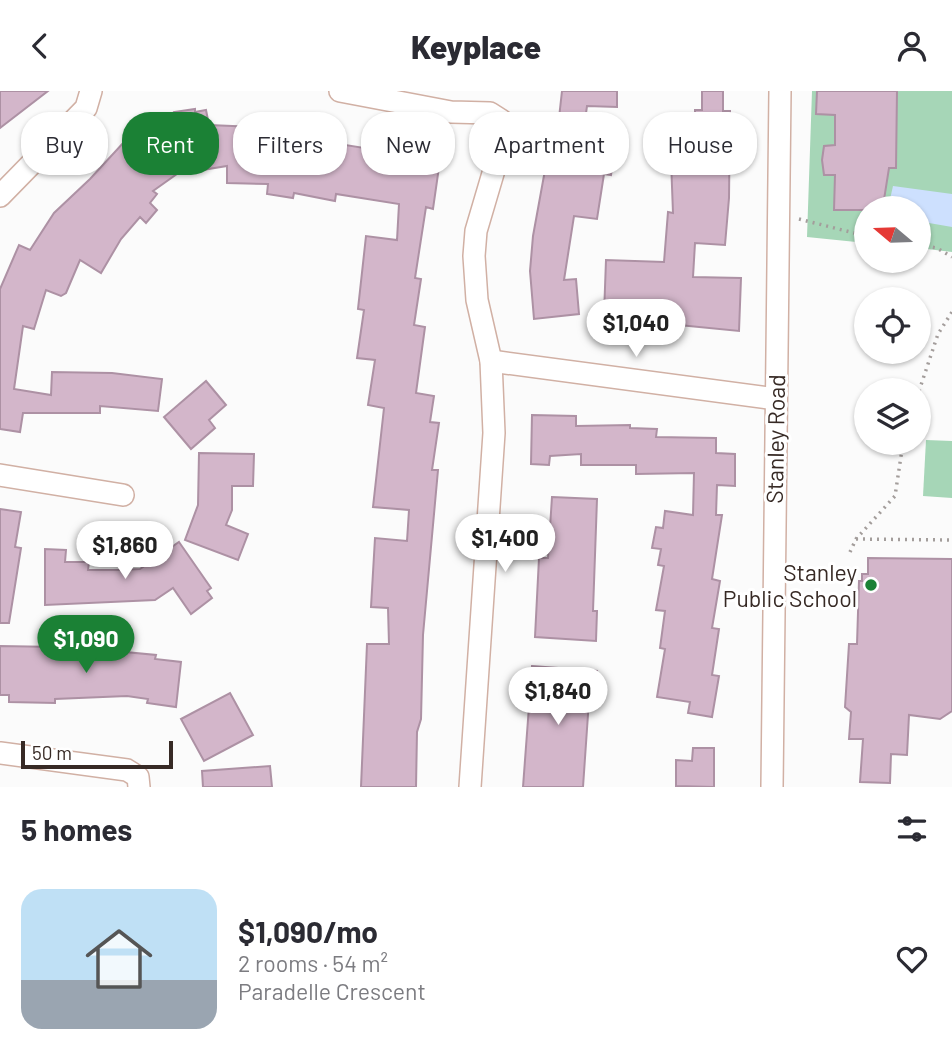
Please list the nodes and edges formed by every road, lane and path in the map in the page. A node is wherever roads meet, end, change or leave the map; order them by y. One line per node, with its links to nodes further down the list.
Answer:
1 (91, 91): 4 (street)
2 (340, 91): 10 (street)
3 (780, 91): 12 (street, Stanley Road)
4 (0, 196)
5 (797, 219): 6 (path)
6 (854, 233)
7 (931, 247): 8 (path)
8 (952, 257)
9 (952, 312): 11 (path)
10 (491, 361): 12 (street); 21 (street)
11 (923, 378)
12 (776, 399): 22 (street, Stanley Road)
13 (901, 455): 16 (path)
14 (0, 475): 15 (street)
15 (123, 495)
16 (856, 539): 17 (path); 18 (path)
17 (952, 540)
18 (850, 552)
19 (0, 753): 20 (street)
20 (139, 787)
21 (470, 787)
22 (772, 787)

